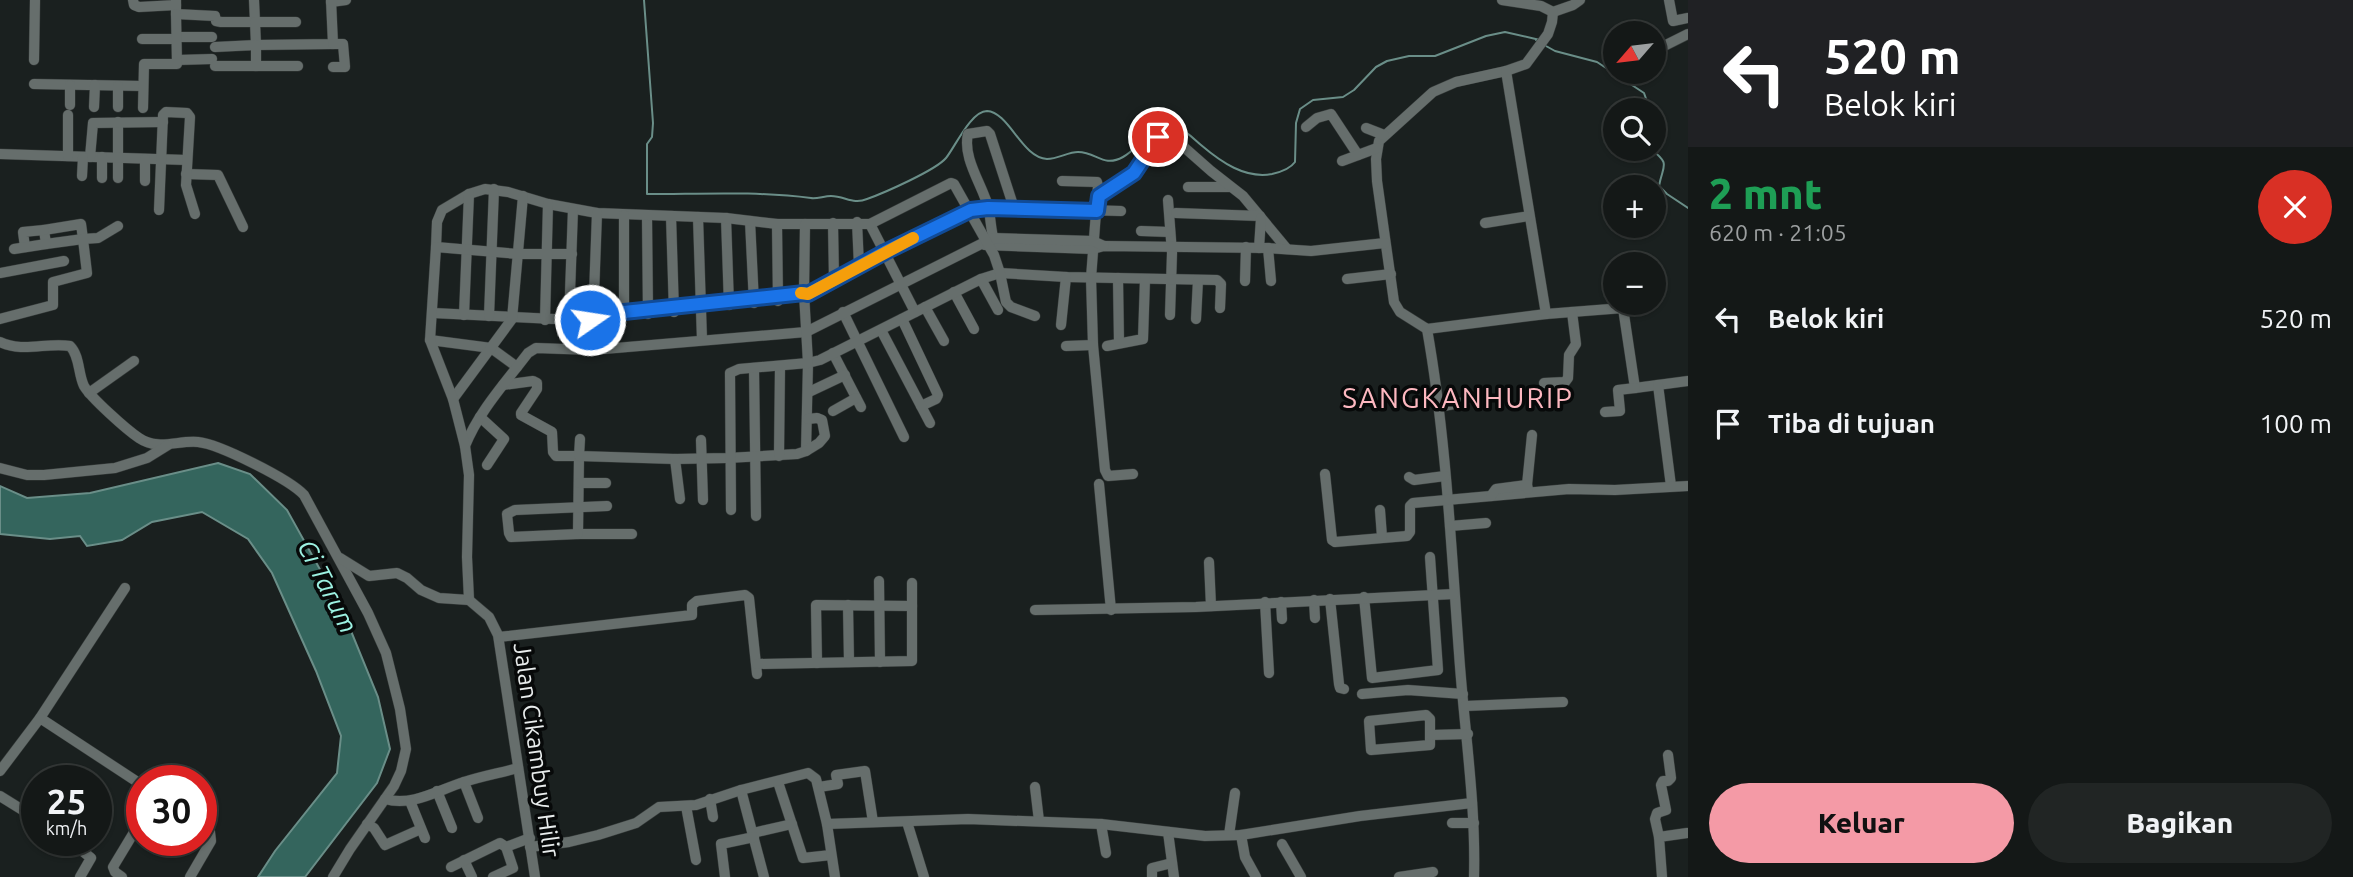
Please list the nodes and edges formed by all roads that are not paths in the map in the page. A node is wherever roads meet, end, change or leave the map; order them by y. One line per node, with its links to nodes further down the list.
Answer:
1 (35, 0): 20 (street)
2 (133, 0): 9 (street)
3 (254, 0): 12 (street)
4 (346, 0): 8 (street)
5 (1502, 0): 10 (street)
6 (1580, 0): 10 (street)
7 (1669, 0): 11 (street)
8 (331, 1): 17 (street)
9 (176, 6): 12 (street); 15 (street)
10 (1552, 12): 25 (street)
11 (1688, 18)
12 (255, 22): 13 (street); 19 (street)
13 (296, 22)
14 (1688, 34): 18 (street)
15 (177, 38): 16 (street); 19 (street); 21 (street)
16 (142, 39)
17 (332, 44): 19 (street); 24 (street)
18 (1666, 45)
19 (256, 46): 22 (street)
20 (34, 60)
21 (177, 60): 22 (street); 30 (street)
22 (256, 66): 23 (street)
23 (298, 66)
24 (333, 67)
25 (1506, 71): 38 (street); 77 (street)
26 (34, 84): 27 (street)
27 (70, 85): 28 (street); 42 (street)
28 (95, 85): 29 (street); 31 (street)
29 (118, 86): 30 (street); 32 (street)
30 (143, 86): 33 (street)
31 (94, 107)
32 (118, 107)
33 (143, 108)
34 (118, 122): 35 (street); 43 (street); 45 (street)
35 (163, 122): 47 (street); 48 (street)
36 (1307, 127): 41 (street)
37 (1366, 128): 38 (street)
38 (1384, 135): 39 (street)
39 (1377, 148): 41 (street); 96 (street)
40 (0, 154): 42 (street)
41 (1358, 155): 49 (street)
42 (68, 156): 43 (street)
43 (87, 157): 44 (street); 51 (street)
44 (102, 157): 45 (street); 52 (street)
45 (119, 158): 46 (street); 53 (street)
46 (145, 159): 47 (street); 54 (street)
47 (160, 159): 48 (street); 67 (street)
48 (187, 160): 50 (street)
49 (1342, 161)
50 (186, 174): 73 (street); 90 (street)
51 (82, 176)
52 (102, 178)
53 (118, 178)
54 (145, 181)
55 (1062, 181): 61 (street)
56 (1188, 187): 57 (street)
57 (1230, 187): 61 (street); 79 (street)
58 (494, 189): 59 (street); 60 (street); 108 (street)
59 (469, 194): 102 (street); 106 (street)
60 (523, 196): 63 (street); 110 (street)
61 (1099, 196): 69 (street)
62 (1168, 200): 93 (street)
63 (548, 204): 66 (street); 111 (street)
64 (988, 208): 65 (street); 65 (street); 68 (street); 97 (street)
65 (1014, 208): 69 (street)
66 (573, 209): 71 (street); 112 (street)
67 (159, 210)
68 (971, 210): 87 (street); 97 (street); 109 (street)
69 (1097, 211): 70 (street); 99 (street)
70 (1121, 211)
71 (597, 213): 74 (street); 152 (street)
72 (1176, 213): 79 (street)
73 (195, 214)
74 (624, 215): 75 (street); 144 (street)
75 (647, 216): 76 (street); 140 (street)
76 (671, 216): 78 (street); 138 (street)
77 (1530, 216): 84 (street); 145 (street)
78 (698, 217): 80 (street); 134 (street)
79 (1260, 217): 104 (street); 107 (street)
80 (726, 218): 81 (street); 135 (street)
81 (750, 221): 85 (street); 133 (street)
82 (857, 222): 83 (street); 87 (street); 114 (street)
83 (833, 223): 86 (street); 121 (street)
84 (1485, 223)
85 (777, 224): 86 (street); 132 (street)
86 (805, 224): 131 (street)
87 (870, 224): 109 (street)
88 (66, 226): 91 (street); 94 (street); 95 (street)
89 (118, 226): 94 (street)
90 (243, 227)
91 (44, 229): 98 (street); 101 (street)
92 (1141, 231): 93 (street)
93 (1170, 232): 100 (street)
94 (83, 239): 95 (street); 151 (street)
95 (68, 241): 98 (street)
96 (1385, 241): 107 (street); 117 (street)
97 (989, 243): 99 (street); 116 (street); 129 (street)
98 (46, 244): 101 (street)
99 (1093, 245): 100 (street); 119 (street)
100 (1171, 246): 103 (street); 125 (street)
101 (25, 247): 105 (street)
102 (436, 247): 106 (street); 143 (street)
103 (1246, 247): 104 (street); 127 (street)
104 (1264, 248): 107 (street); 128 (street)
105 (14, 249)
106 (465, 249): 108 (street); 146 (street)
107 (1287, 249)
108 (491, 252): 110 (street); 149 (street)
109 (885, 252): 114 (street); 129 (street)
110 (518, 254): 111 (street); 150 (street)
111 (548, 254): 112 (street); 155 (street)
112 (572, 254): 156 (street)
113 (64, 261): 115 (street)
114 (859, 266): 121 (street)
115 (0, 273)
116 (1000, 273): 118 (street); 122 (street); 148 (street)
117 (1391, 274): 124 (street); 159 (street)
118 (1066, 277): 119 (street); 157 (street)
119 (1091, 278): 120 (street); 168 (street)
120 (1118, 278): 123 (street); 167 (street)
121 (834, 279): 131 (street)
122 (981, 279): 130 (street); 139 (street)
123 (1144, 279): 125 (street); 167 (street)
124 (1347, 279)
125 (1172, 280): 126 (street); 147 (street)
126 (1198, 280): 136 (street); 154 (street)
127 (1245, 281)
128 (1271, 281)
129 (901, 283): 137 (street); 141 (street)
130 (954, 292): 137 (street); 158 (street)
131 (805, 295): 132 (street); 161 (street)
132 (778, 299): 133 (street)
133 (755, 301): 135 (street)
134 (702, 304): 135 (street); 138 (street); 163 (street)
135 (729, 304)
136 (1220, 308)
137 (920, 309): 153 (street); 165 (street)
138 (674, 310): 140 (street)
139 (998, 310)
140 (648, 312): 144 (street)
141 (843, 312): 161 (street); 164 (street)
142 (1572, 312): 145 (street); 181 (street); 184 (street)
143 (433, 313): 146 (street); 162 (street)
144 (624, 314): 152 (street)
145 (1546, 314): 159 (street)
146 (464, 315): 149 (street)
147 (1170, 315)
148 (1035, 316)
149 (489, 317): 150 (street)
150 (512, 318): 155 (street); 171 (street)
151 (0, 319)
152 (593, 319): 156 (street); 172 (street)
153 (902, 319): 160 (street); 189 (street)
154 (1196, 319)
155 (545, 320): 156 (street)
156 (569, 321)
157 (1061, 325)
158 (974, 329)
159 (1427, 329): 190 (street)
160 (881, 330): 164 (street); 189 (street)
161 (806, 332): 163 (street); 175 (street)
162 (430, 340): 171 (street); 187 (street)
163 (702, 340): 172 (street)
164 (857, 341): 173 (street); 197 (street)
165 (944, 341)
166 (0, 342): 186 (street)
167 (1119, 343): 170 (street)
168 (1093, 345): 169 (street); 211 (street)
169 (1066, 346)
170 (1107, 346)
171 (491, 348): 177 (street); 187 (street)
172 (592, 350): 177 (street)
173 (833, 353): 175 (street); 179 (street)
174 (134, 361): 186 (street)
175 (808, 363): 176 (street); 185 (street)
176 (780, 366): 178 (street); 204 (street)
177 (517, 367): 182 (street)
178 (754, 368): 205 (street); 207 (street)
179 (845, 375): 185 (street); 191 (street)
180 (1688, 381): 183 (street)
181 (1544, 383)
182 (503, 385): 193 (street); 203 (street)
183 (1658, 385): 184 (street); 218 (street)
184 (1635, 388): 192 (street)
185 (809, 392): 194 (street)
186 (89, 393): 200 (street)
187 (453, 399): 201 (street)
188 (1465, 402): 190 (street)
189 (921, 406): 195 (street)
190 (1438, 407): 213 (street)
191 (833, 411)
192 (1605, 412)
193 (480, 417): 201 (street); 209 (street)
194 (808, 419): 202 (street); 202 (street)
195 (930, 423)
196 (1532, 435): 220 (street)
197 (904, 438)
198 (580, 439): 203 (street)
199 (701, 440): 206 (street)
200 (169, 445): 210 (street); 234 (street)
201 (465, 446): 243 (street)
202 (806, 451): 204 (street)
203 (579, 456): 208 (street); 215 (street)
204 (779, 456): 205 (street)
205 (755, 457): 207 (street); 228 (street)
206 (701, 458): 207 (street); 208 (street); 222 (street)
207 (731, 458): 226 (street)
208 (675, 459): 221 (street)
209 (487, 465)
210 (0, 468)
211 (1133, 474)
212 (1325, 474): 233 (street)
213 (1445, 476): 214 (street); 223 (street)
214 (1409, 477)
215 (579, 483): 216 (street); 225 (street)
216 (606, 483)
217 (1099, 484): 253 (street)
218 (1671, 486): 219 (street); 220 (street)
219 (1688, 486)
220 (1528, 489): 223 (street)
221 (680, 499)
222 (703, 500)
223 (1447, 501): 230 (street); 233 (street)
224 (607, 506): 225 (street)
225 (579, 507): 231 (street); 231 (street)
226 (732, 510)
227 (1380, 510): 233 (street)
228 (756, 516)
229 (1486, 523): 230 (street)
230 (1450, 526): 241 (street)
231 (578, 534): 232 (street)
232 (632, 534)
233 (1382, 537)
234 (337, 556): 243 (street); 281 (street)
235 (1430, 556): 240 (street)
236 (1209, 562): 251 (street)
237 (879, 581): 249 (street)
238 (912, 583): 250 (street)
239 (125, 588): 266 (street)
240 (1434, 594): 241 (street); 242 (street); 242 (street)
241 (1454, 594): 263 (street)
242 (1364, 597): 244 (street)
243 (465, 599): 256 (street, Jalan Cikambuy Hilir)
244 (1331, 599): 245 (street); 261 (street)
245 (1314, 600): 246 (street); 254 (street)
246 (1281, 601): 247 (street); 255 (street)
247 (1265, 603): 251 (street); 260 (street)
248 (848, 605): 249 (street); 257 (street); 259 (street)
249 (879, 605): 250 (street); 258 (street)
250 (912, 606): 258 (street)
251 (1211, 606): 253 (street)
252 (1035, 610): 253 (street)
253 (1111, 610)
254 (1315, 618)
255 (1282, 619)
256 (499, 637): 259 (street); 270 (street, Jalan Cikambuy Hilir)
257 (849, 662): 258 (street); 259 (street)
258 (880, 662)
259 (817, 663)
260 (1269, 673)
261 (1344, 689)
262 (1362, 694): 263 (street)
263 (1463, 694): 265 (street)
264 (1563, 702): 265 (street)
265 (1465, 706): 267 (street)
266 (40, 718): 271 (street); 272 (street)
267 (1468, 734): 268 (street); 284 (street)
268 (1434, 735): 268 (street)
269 (1668, 755): 304 (street)
270 (518, 768): 273 (street); 305 (street, Jalan Cikambuy Hilir)
271 (0, 771)
272 (126, 774)
273 (464, 782): 278 (street); 288 (street)
274 (778, 782): 275 (street); 277 (street); 295 (street)
275 (819, 787): 290 (street); 296 (street)
276 (1035, 787): 289 (street)
277 (741, 790): 282 (street); 301 (street)
278 (437, 792): 283 (street); 298 (street)
279 (1235, 793): 302 (street)
280 (0, 796): 286 (street)
281 (385, 799): 283 (street); 294 (street)
282 (710, 799): 285 (street); 287 (street)
283 (410, 801): 294 (street)
284 (1472, 803): 293 (street); 303 (street)
285 (686, 806): 305 (street); 314 (street)
286 (21, 809)
287 (713, 817)
288 (478, 818)
289 (1039, 821): 291 (street); 297 (street)
290 (873, 822): 291 (street); 296 (street)
291 (907, 822): 328 (street)
292 (1452, 823): 293 (street)
293 (1474, 823): 334 (street)
294 (367, 824): 321 (street)
295 (792, 824): 301 (street); 310 (street)
296 (827, 824): 310 (street)
297 (1101, 824): 299 (street); 309 (street)
298 (452, 828)
299 (1168, 832): 302 (street); 315 (street)
300 (1687, 833): 304 (street)
301 (753, 835): 325 (street); 326 (street)
302 (1229, 835): 303 (street)
303 (1241, 835): 331 (street)
304 (1659, 837): 335 (street)
305 (530, 843): 308 (street); 324 (street, Jalan Cikambuy Hilir)
306 (1282, 844): 332 (street)
307 (126, 845): 319 (street)
308 (506, 847): 313 (street); 323 (street)
309 (1106, 853)
310 (831, 855): 327 (street)
311 (89, 856): 318 (street)
312 (202, 856): 320 (street)
313 (464, 860): 316 (street); 322 (street)
314 (696, 860)
315 (1172, 863): 329 (street); 330 (street)
316 (451, 867)
317 (1433, 872): 333 (street)
318 (80, 877)
319 (122, 877)
320 (190, 877)
321 (333, 877)
322 (472, 877)
323 (493, 877)
324 (535, 877)
325 (725, 877)
326 (764, 877)
327 (835, 877)
328 (924, 877)
329 (1152, 877)
330 (1174, 877)
331 (1256, 877)
332 (1301, 877)
333 (1399, 877)
334 (1474, 877)
335 (1662, 877)

